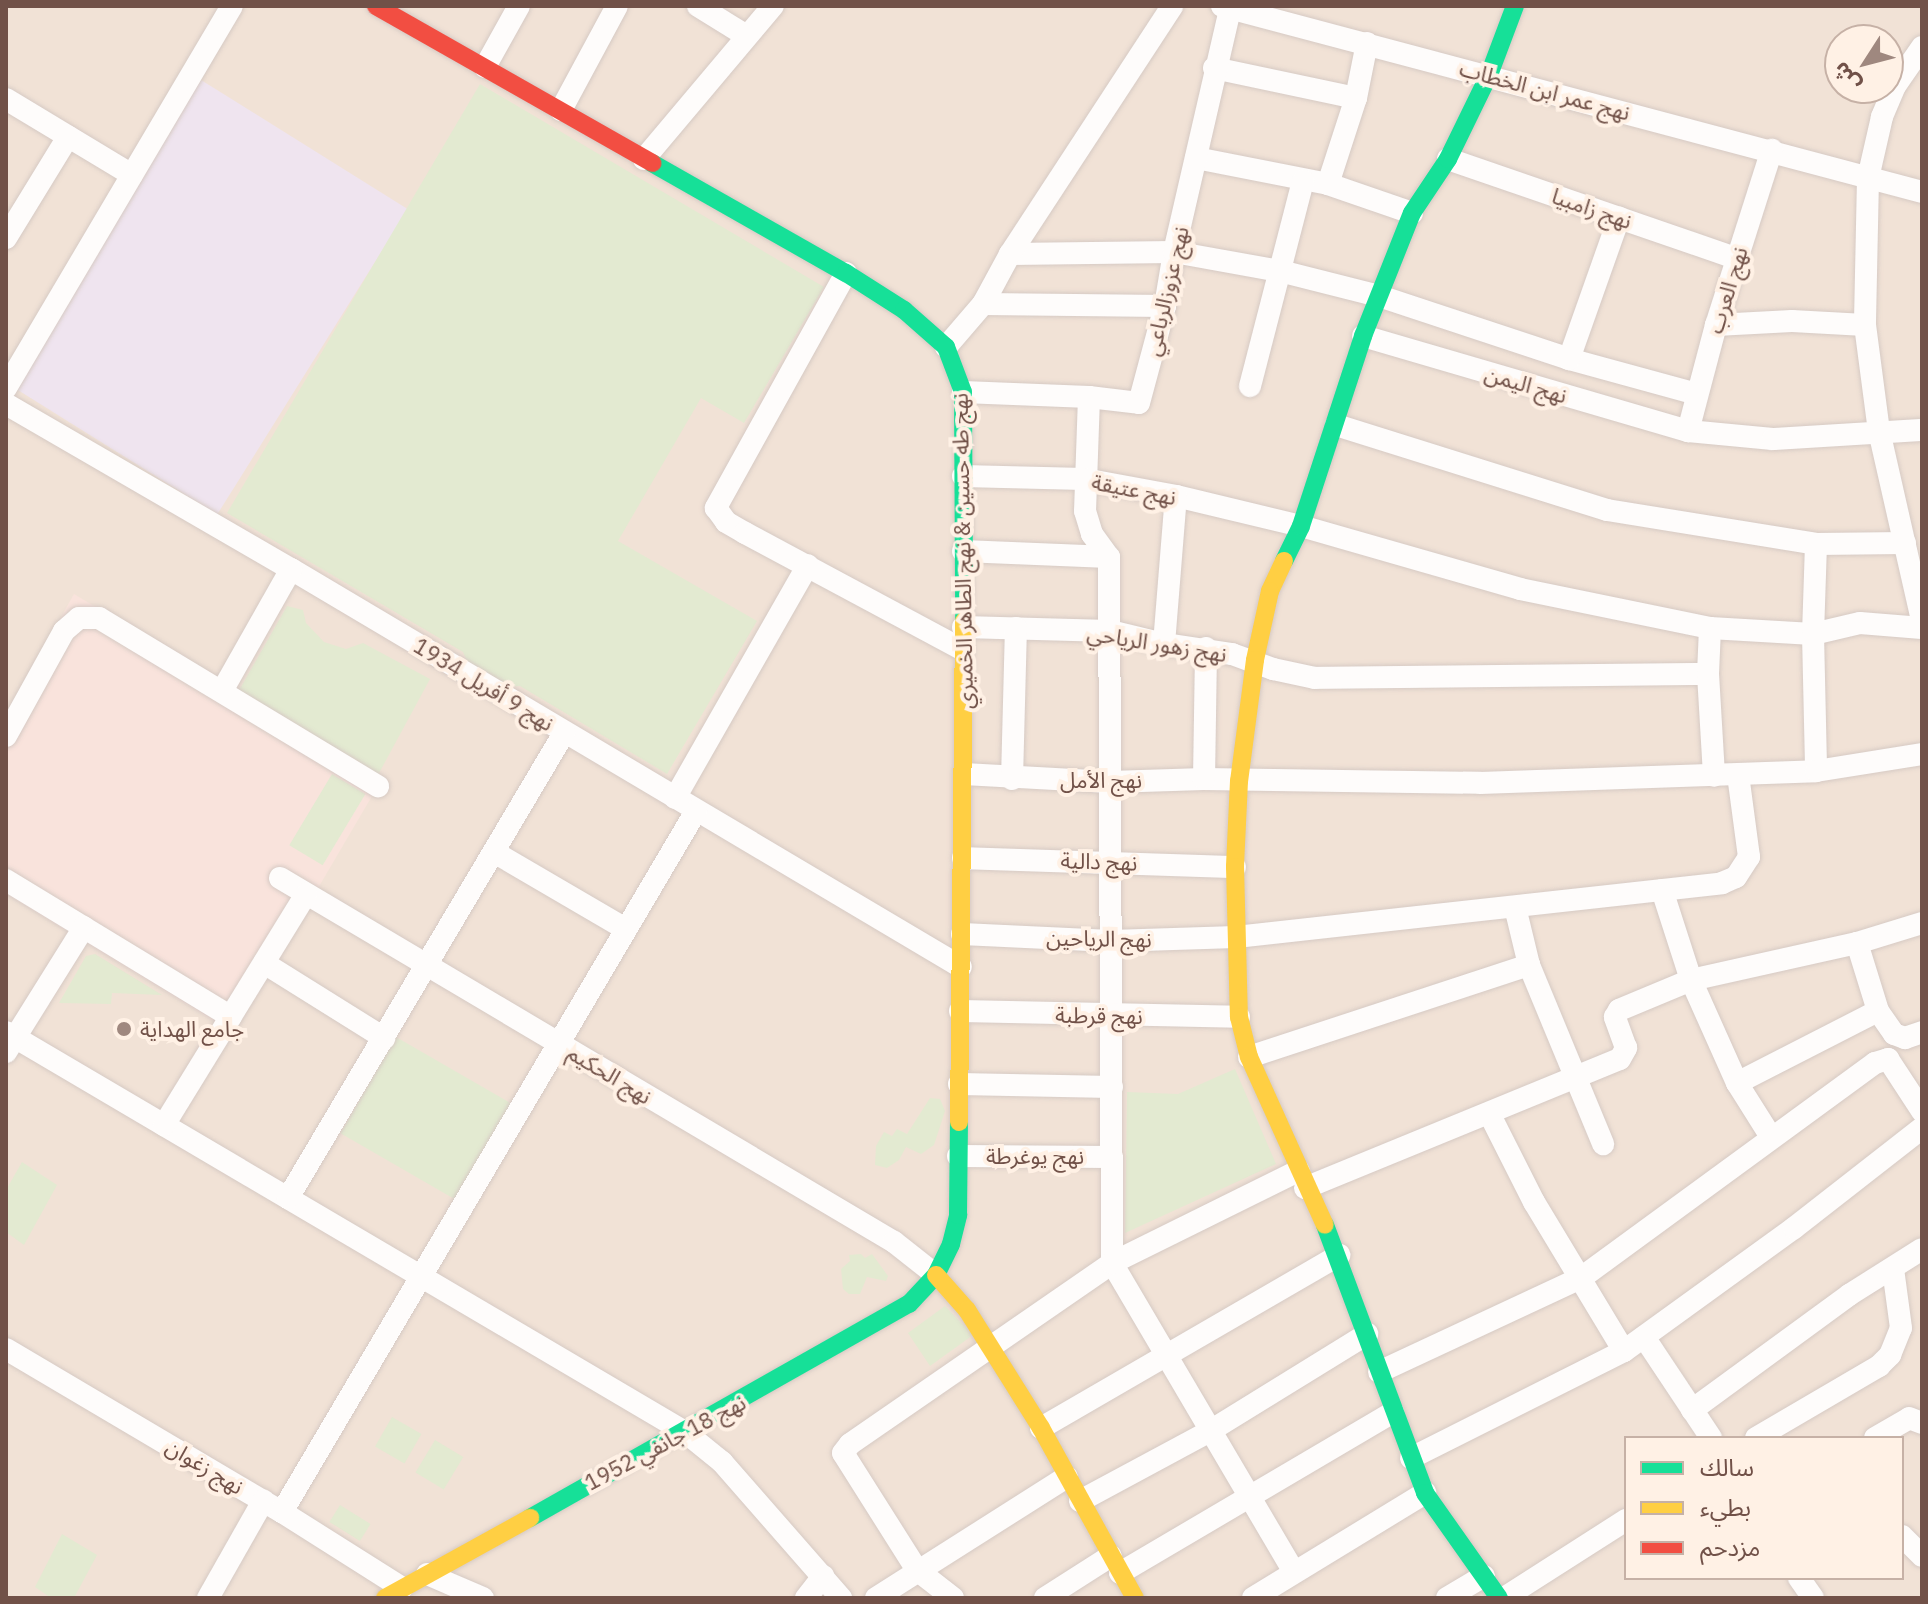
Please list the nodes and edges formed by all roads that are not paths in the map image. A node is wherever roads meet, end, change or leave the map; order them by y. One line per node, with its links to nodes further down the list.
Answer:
1 (232, 6): 25 (street)
2 (376, 6): 10 (street, نهج طه حسين & نهج الطاهر الخميري)
3 (519, 6): 14 (street)
4 (617, 6): 19 (street)
5 (698, 6): 11 (street)
6 (773, 6): 11 (street)
7 (1172, 6): 34 (street)
8 (1515, 6): 16 (street)
9 (1227, 7): 12 (street, نهج عمر ابن الخطاب); 15 (street, نهج عزوزالرباعي)
10 (409, 14): 14 (street, نهج طه حسين & نهج الطاهر الخميري)
11 (745, 35): 23 (street)
12 (1367, 43): 16 (street, نهج عمر ابن الخطاب); 17 (street)
13 (1922, 47): 26 (street)
14 (485, 67): 19 (street, نهج طه حسين & نهج الطاهر الخميري)
15 (1214, 68): 17 (street); 22 (street, نهج عزوزالرباعي)
16 (1489, 75): 21 (street, نهج عمر ابن الخطاب); 24 (street)
17 (1356, 98): 28 (street)
18 (6, 99): 20 (street)
19 (561, 110): 23 (street, نهج طه حسين & نهج الطاهر الخميري)
20 (68, 137): 25 (street); 32 (street)
21 (1772, 150): 26 (street, نهج عمر ابن الخطاب); 35 (street, نهج العرب)
22 (1196, 158): 27 (street); 33 (street, نهج عزوزالرباعي)
23 (644, 159): 37 (street, نهج طه حسين & نهج الطاهر الخميري)
24 (1448, 159): 30 (street); 31 (street, نهج زامبيا)
25 (132, 175): 47 (street)
26 (1868, 178): 29 (street, نهج عمر ابن الخطاب); 42 (street)
27 (1303, 181): 28 (street); 36 (street)
28 (1328, 184): 30 (street)
29 (1922, 192)
30 (1412, 213): 38 (street)
31 (1619, 218): 35 (street, نهج زامبيا); 45 (street)
32 (6, 238)
33 (1174, 252): 34 (street); 36 (street); 40 (street, نهج عزوزالرباعي)
34 (1010, 254): 39 (street)
35 (1736, 258): 41 (street, نهج العرب)
36 (1280, 271): 38 (street); 46 (street)
37 (846, 273): 44 (street, نهج طه حسين & نهج الطاهر الخميري); 64 (street)
38 (1379, 296): 43 (street); 45 (street)
39 (983, 304): 40 (street); 44 (street)
40 (1165, 306): 50 (street, نهج عزوزالرباعي)
41 (1716, 325): 42 (street); 49 (street, نهج العرب)
42 (1865, 325): 55 (street)
43 (1363, 336): 52 (street); 54 (street, نهج اليمن)
44 (946, 347): 48 (street, نهج طه حسين & نهج الطاهر الخميري)
45 (1569, 359): 49 (street)
46 (1250, 386)
47 (6, 388)
48 (963, 392): 50 (street, نهج عزوزالرباعي); 56 (street, نهج طه حسين & نهج الطاهر الخميري)
49 (1697, 394): 54 (street, نهج العرب)
50 (1089, 397): 57 (street)
51 (6, 404): 65 (street, نهج 9 أفريل 1934)
52 (1336, 425): 59 (street); 61 (street)
53 (1922, 430): 55 (street, نهج اليمن)
54 (1688, 431): 55 (street, نهج اليمن)
55 (1879, 431): 60 (street)
56 (963, 476): 57 (street, نهج عتيقة); 62 (street, نهج طه حسين & نهج الطاهر الخميري)
57 (1084, 479): 58 (street, نهج عتيقة); 63 (street)
58 (1176, 496): 59 (street, نهج عتيقة); 73 (street)
59 (1301, 526): 68 (street, نهج عتيقة); 75 (street)
60 (1905, 543): 61 (street); 66 (street)
61 (1816, 544): 71 (street)
62 (963, 551): 63 (street); 72 (street, نهج طه حسين & نهج الطاهر الخميري)
63 (1109, 557): 70 (street)
64 (808, 565): 72 (street); 90 (street)
65 (291, 569): 77 (street); 79 (street, نهج 9 أفريل 1934)
66 (1922, 620)
67 (1016, 628): 70 (street, نهج زهور الرياحي); 72 (street, نهج زهور الرياحي); 85 (street)
68 (1710, 628): 71 (street, نهج عتيقة); 76 (street)
69 (1922, 628): 71 (street, نهج عتيقة)
70 (1110, 631): 73 (street, نهج زهور الرياحي); 88 (street)
71 (1813, 634): 81 (street)
72 (963, 638): 82 (street, نهج طه حسين & نهج الطاهر الخميري)
73 (1164, 644): 74 (street, نهج زهور الرياحي)
74 (1206, 648): 75 (street, نهج زهور الرياحي); 86 (street)
75 (1255, 660): 76 (street, نهج زهور الرياحي); 87 (street)
76 (1708, 674): 84 (street)
77 (222, 691): 78 (street); 89 (street)
78 (9, 723)
79 (564, 733): 90 (street, نهج 9 أفريل 1934); 92 (street)
80 (1922, 754): 81 (street, نهج الأمل)
81 (1816, 771): 83 (street, نهج الأمل)
82 (964, 774): 85 (street, نهج الأمل); 93 (street, نهج طه حسين & نهج الطاهر الخميري)
83 (1738, 775): 84 (street, نهج الأمل); 98 (street, نهج الرياحين)
84 (1714, 776): 87 (street, نهج الأمل)
85 (1012, 779): 88 (street, نهج الأمل)
86 (1204, 779): 87 (street, نهج الأمل); 88 (street, نهج الأمل)
87 (1239, 781): 95 (street)
88 (1110, 782): 94 (street)
89 (378, 786)
90 (675, 798): 91 (street, نهج 9 أفريل 1934)
91 (696, 811): 103 (street); 111 (street, نهج 9 أفريل 1934)
92 (494, 852): 103 (street); 110 (street)
93 (963, 858): 94 (street, نهج دالية); 104 (street, نهج طه حسين & نهج الطاهر الخميري)
94 (1111, 861): 95 (street, نهج دالية); 106 (street)
95 (1235, 867): 105 (street)
96 (280, 878): 99 (street, نهج الحكيم)
97 (6, 880): 102 (street)
98 (1662, 890): 100 (street, نهج الرياحين); 112 (street)
99 (306, 894): 108 (street); 110 (street, نهج الحكيم)
100 (1515, 907): 105 (street, نهج الرياحين); 109 (street)
101 (1922, 923): 107 (street)
102 (84, 927): 116 (street); 121 (street)
103 (626, 929): 122 (street)
104 (962, 934): 106 (street, نهج الرياحين); 111 (street, نهج طه حسين & نهج الطاهر الخميري)
105 (1236, 937): 106 (street, نهج الرياحين); 117 (street)
106 (1111, 941): 115 (street)
107 (1857, 943): 112 (street); 114 (street)
108 (264, 963): 116 (street); 120 (street)
109 (1529, 965): 123 (street); 125 (street)
110 (427, 966): 120 (street); 122 (street, نهج الحكيم)
111 (961, 967): 113 (street, نهج طه حسين & نهج الطاهر الخميري)
112 (1691, 980): 125 (street); 126 (street)
113 (960, 1011): 115 (street, نهج قرطبة); 127 (street, نهج طه حسين & نهج الطاهر الخميري)
114 (1878, 1011): 119 (street); 126 (street)
115 (1112, 1016): 117 (street, نهج قرطبة); 128 (street)
116 (231, 1017): 131 (street)
117 (1239, 1017): 123 (street)
118 (1922, 1032): 119 (street)
119 (1894, 1034): 124 (street)
120 (384, 1038): 138 (street)
121 (9, 1041): 131 (street)
122 (559, 1044): 143 (street, نهج الحكيم); 144 (street)
123 (1249, 1057): 137 (street)
124 (1888, 1059): 129 (street); 133 (street)
125 (1574, 1079): 130 (street); 134 (street)
126 (1737, 1083): 133 (street)
127 (959, 1084): 128 (street); 135 (street, نهج طه حسين & نهج الطاهر الخميري)
128 (1112, 1087): 136 (street)
129 (1922, 1111)
130 (1489, 1113): 137 (street); 145 (street)
131 (164, 1125): 138 (street)
132 (1922, 1128): 147 (street)
133 (1771, 1137): 145 (street)
134 (1603, 1144)
135 (958, 1156): 136 (street, نهج يوغرطة); 143 (street, نهج طه حسين & نهج الطاهر الخميري)
136 (1112, 1157): 141 (street)
137 (1302, 1179): 140 (street); 141 (street)
138 (288, 1198): 144 (street)
139 (1922, 1249): 142 (street)
140 (1339, 1255): 146 (street); 151 (street)
141 (1112, 1263): 148 (street); 151 (street)
142 (1893, 1269): 153 (street); 160 (street)
143 (936, 1275): 148 (street); 158 (street, نهج 18 جانفي 1952)
144 (421, 1277): 158 (street); 167 (street)
145 (1581, 1278): 150 (street); 152 (street)
146 (1367, 1334): 152 (street); 157 (street)
147 (1644, 1337): 150 (street); 153 (street)
148 (990, 1347): 156 (street); 172 (street)
149 (6, 1349): 167 (street, نهج زغوان)
150 (1624, 1351): 162 (street)
151 (1166, 1355): 156 (street); 157 (street)
152 (1379, 1372): 154 (street)
153 (1692, 1410): 159 (street)
154 (1393, 1412): 162 (street); 165 (street)
155 (1922, 1423): 161 (street)
156 (1041, 1428): 163 (street)
157 (1210, 1431): 165 (street); 166 (street)
158 (685, 1432): 174 (street, نهج 18 جانفي 1952); 175 (street)
159 (1710, 1436)
160 (1759, 1436)
161 (1878, 1436)
162 (1411, 1458): 164 (street)
163 (1067, 1477): 166 (street); 172 (street)
164 (1425, 1493): 173 (street); 176 (street)
165 (1248, 1498): 171 (street); 173 (street)
166 (1080, 1501): 171 (street)
167 (272, 1506): 178 (street, نهج زغوان); 179 (street)
168 (1624, 1521): 189 (street)
169 (1904, 1538): 170 (street)
170 (1922, 1556)
171 (1116, 1564): 185 (street); 186 (street)
172 (917, 1570): 183 (street); 184 (street)
173 (1294, 1572): 187 (street)
174 (427, 1574): 178 (street, نهج 18 جانفي 1952); 180 (street)
175 (823, 1576): 181 (street); 182 (street)
176 (1484, 1576): 188 (street); 189 (street)
177 (1800, 1580): 190 (street)
178 (394, 1593)
179 (208, 1598)
180 (483, 1598)
181 (806, 1598)
182 (841, 1598)
183 (876, 1598)
184 (953, 1598)
185 (1045, 1598)
186 (1135, 1598)
187 (1253, 1598)
188 (1447, 1598)
189 (1502, 1598)
190 (1813, 1598)

